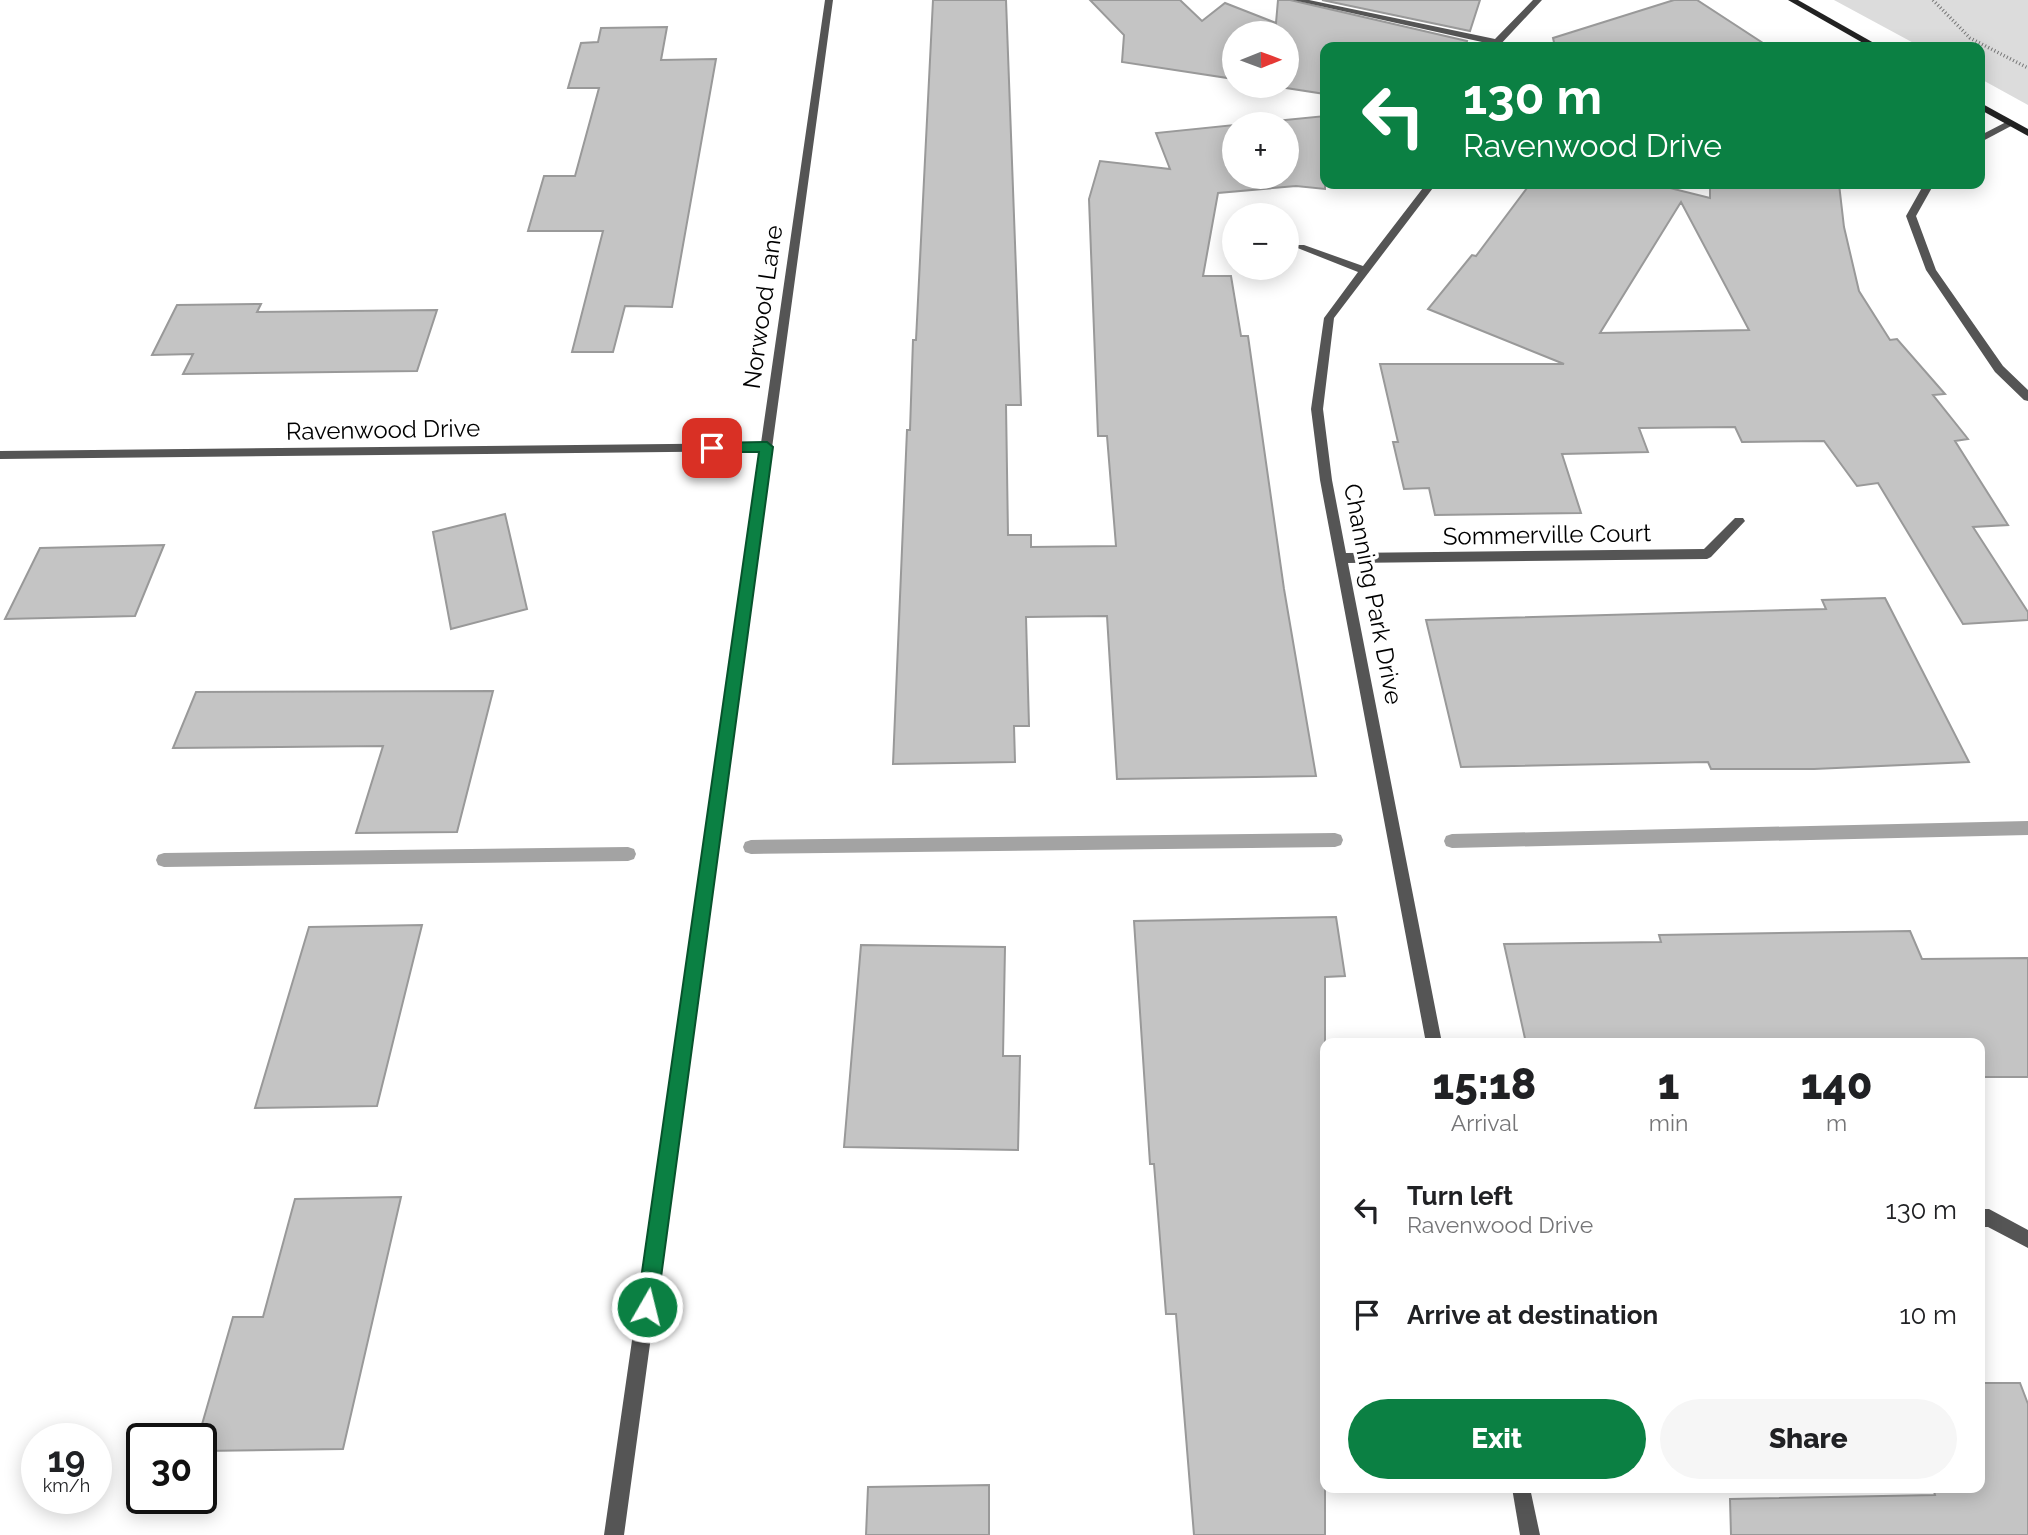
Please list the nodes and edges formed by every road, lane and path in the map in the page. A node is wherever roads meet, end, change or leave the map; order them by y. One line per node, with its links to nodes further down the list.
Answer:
1 (829, 0): 21 (street, Norwood Lane)
2 (1297, 0): 6 (street)
3 (1538, 0): 7 (street)
4 (1792, 0): 8 (main road)
5 (1933, 0): 9 (path)
6 (1481, 42)
7 (1497, 42)
8 (1867, 42)
9 (1978, 42)
10 (1985, 46): 11 (path)
11 (2028, 68)
12 (1985, 109): 13 (main road)
13 (2010, 123): 14 (main road); 15 (street)
14 (2028, 133)
15 (1985, 137)
16 (1428, 189): 19 (street, Channing Park Drive)
17 (1926, 189): 20 (street)
18 (1300, 247): 19 (street)
19 (1365, 271): 24 (street, Channing Park Drive)
20 (2028, 397)
21 (767, 447): 22 (street, Ravenwood Drive); 29 (street, Norwood Lane)
22 (0, 455)
23 (1739, 521): 24 (street, Sommerville Court)
24 (1341, 558): 25 (street, Channing Park Drive)
25 (1433, 1038)
26 (1985, 1218): 27 (street)
27 (2028, 1239)
28 (1522, 1493): 30 (street)
29 (614, 1535)
30 (1530, 1535)

